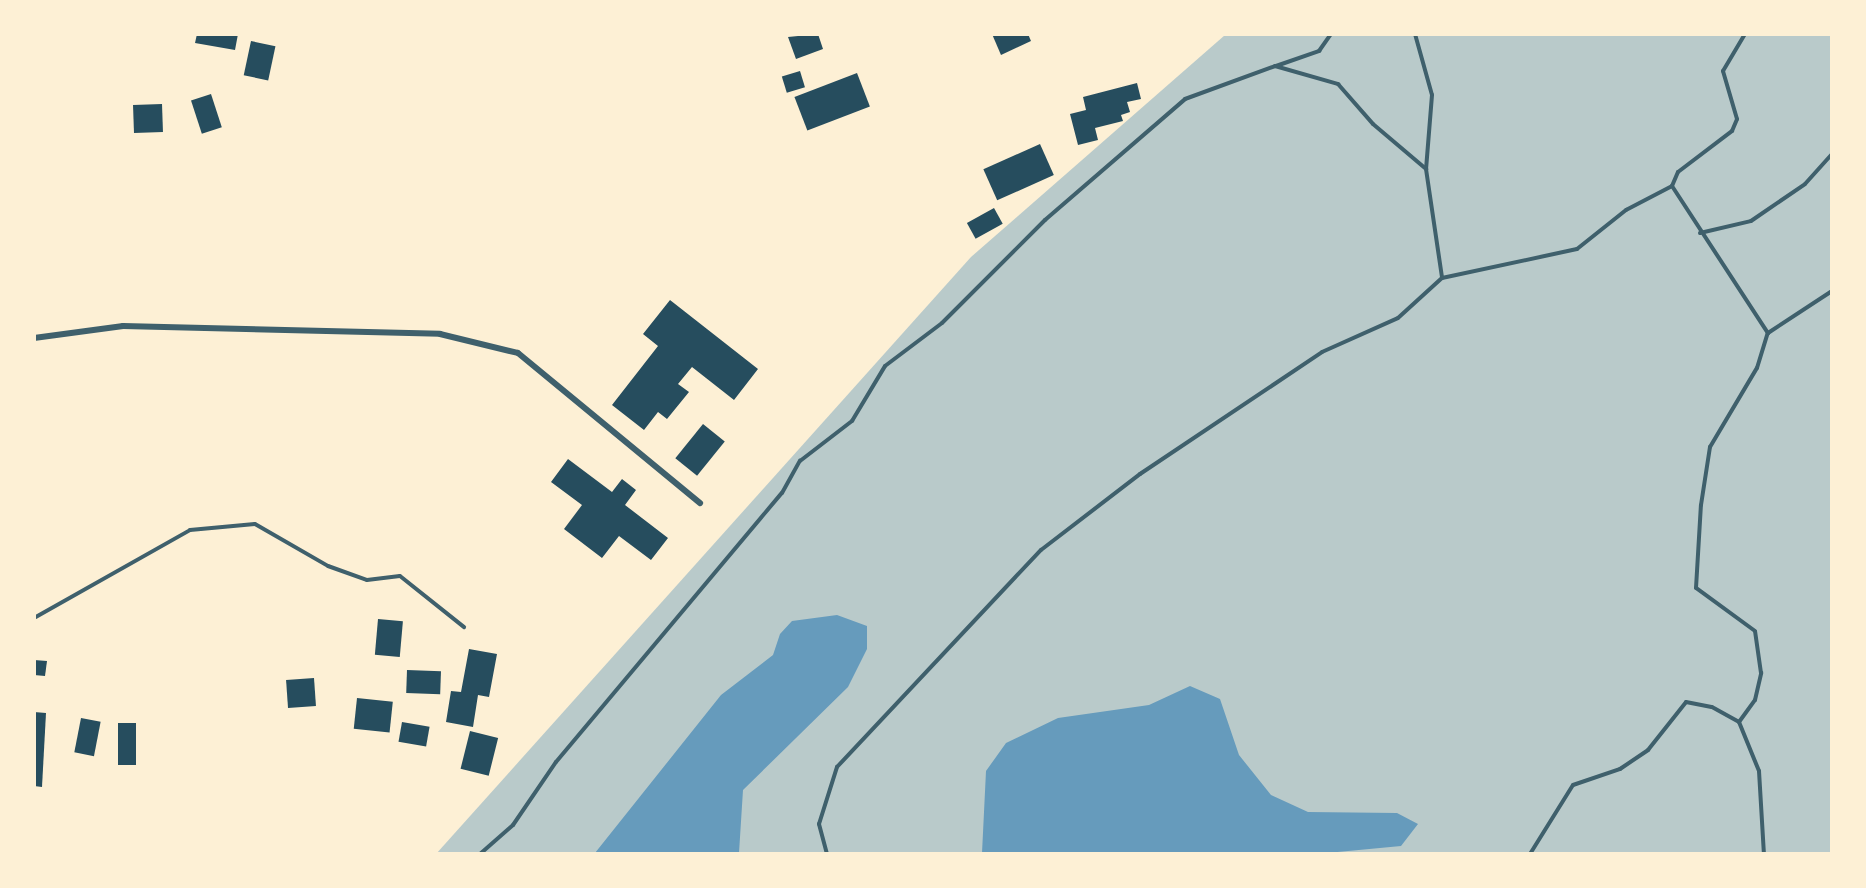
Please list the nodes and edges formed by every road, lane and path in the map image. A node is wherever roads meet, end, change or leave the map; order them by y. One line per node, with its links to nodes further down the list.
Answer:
1 (1331, 34): 4 (lane)
2 (1415, 34): 6 (lane)
3 (1745, 34): 7 (lane)
4 (1275, 66): 6 (lane); 17 (lane)
5 (1832, 154): 8 (lane)
6 (1426, 169): 9 (lane)
7 (1672, 186): 8 (lane); 9 (lane)
8 (1700, 233): 11 (lane)
9 (1442, 278): 18 (lane)
10 (1832, 291): 11 (lane)
11 (1768, 333): 16 (lane)
12 (34, 338): 13 (street)
13 (700, 503)
14 (34, 618): 15 (lane)
15 (464, 627)
16 (1739, 722): 19 (lane); 20 (lane)
17 (480, 854)
18 (827, 854)
19 (1530, 854)
20 (1764, 854)

